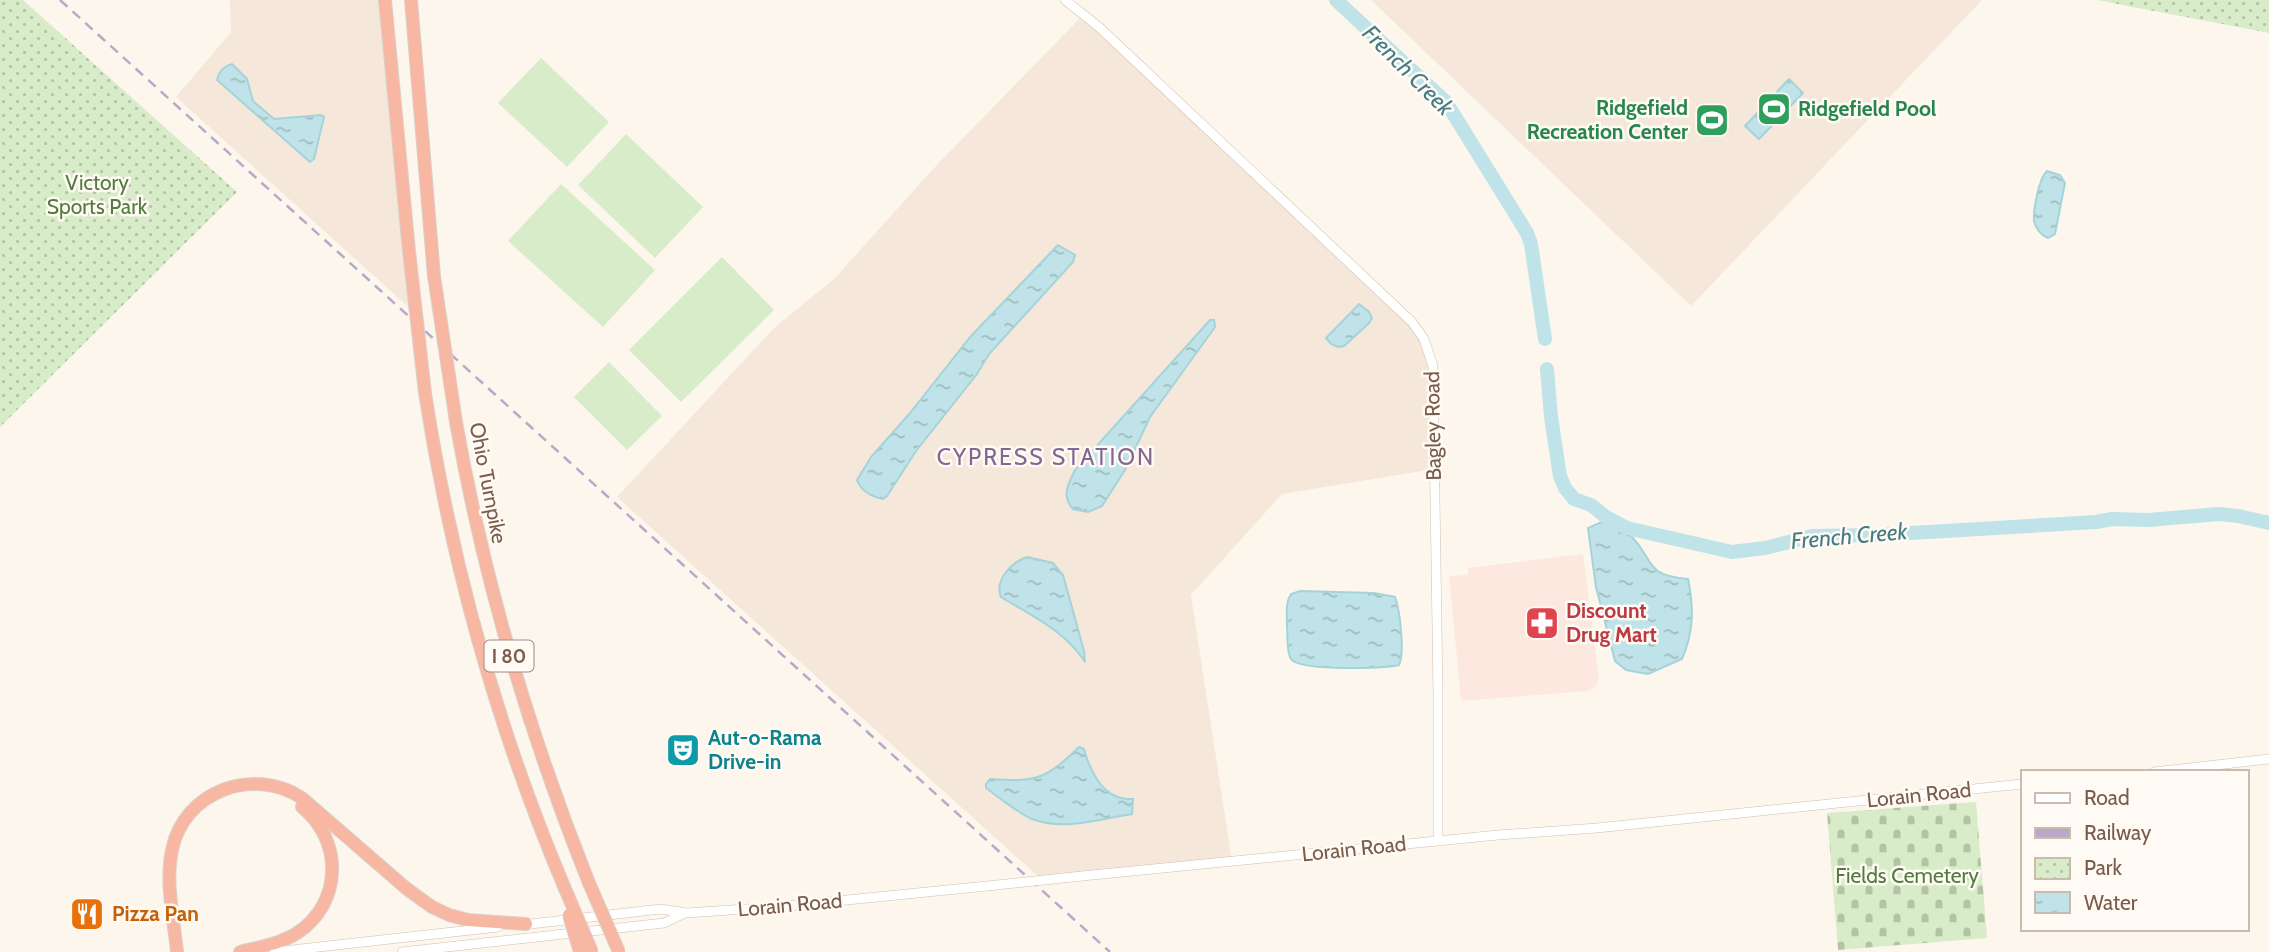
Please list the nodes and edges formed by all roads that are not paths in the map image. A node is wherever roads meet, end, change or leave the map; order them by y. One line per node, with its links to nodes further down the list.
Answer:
1 (385, 0): 8 (highway, I 80, bridge)
2 (411, 0): 21 (highway, Ohio Turnpike / I 80, bridge)
3 (1065, 0): 7 (street, Bagley Road)
4 (2269, 759): 5 (street)
5 (2172, 770)
6 (2021, 784): 7 (street, Lorain Road)
7 (1438, 841): 9 (street, Lorain Road, bridge)
8 (561, 884): 19 (highway, bridge); 20 (highway, bridge)
9 (686, 913): 10 (street, Lorain Road); 13 (street, Lorain Road)
10 (526, 925): 11 (street, Lorain Road); 12 (highway)
11 (491, 927): 13 (street); 17 (street, Lorain Road)
12 (177, 930): 14 (highway); 15 (highway); 16 (highway)
13 (493, 942): 18 (street, Lorain Road)
14 (177, 952)
15 (182, 952)
16 (240, 952)
17 (274, 952)
18 (402, 952)
19 (580, 952)
20 (592, 952)
21 (620, 952)

